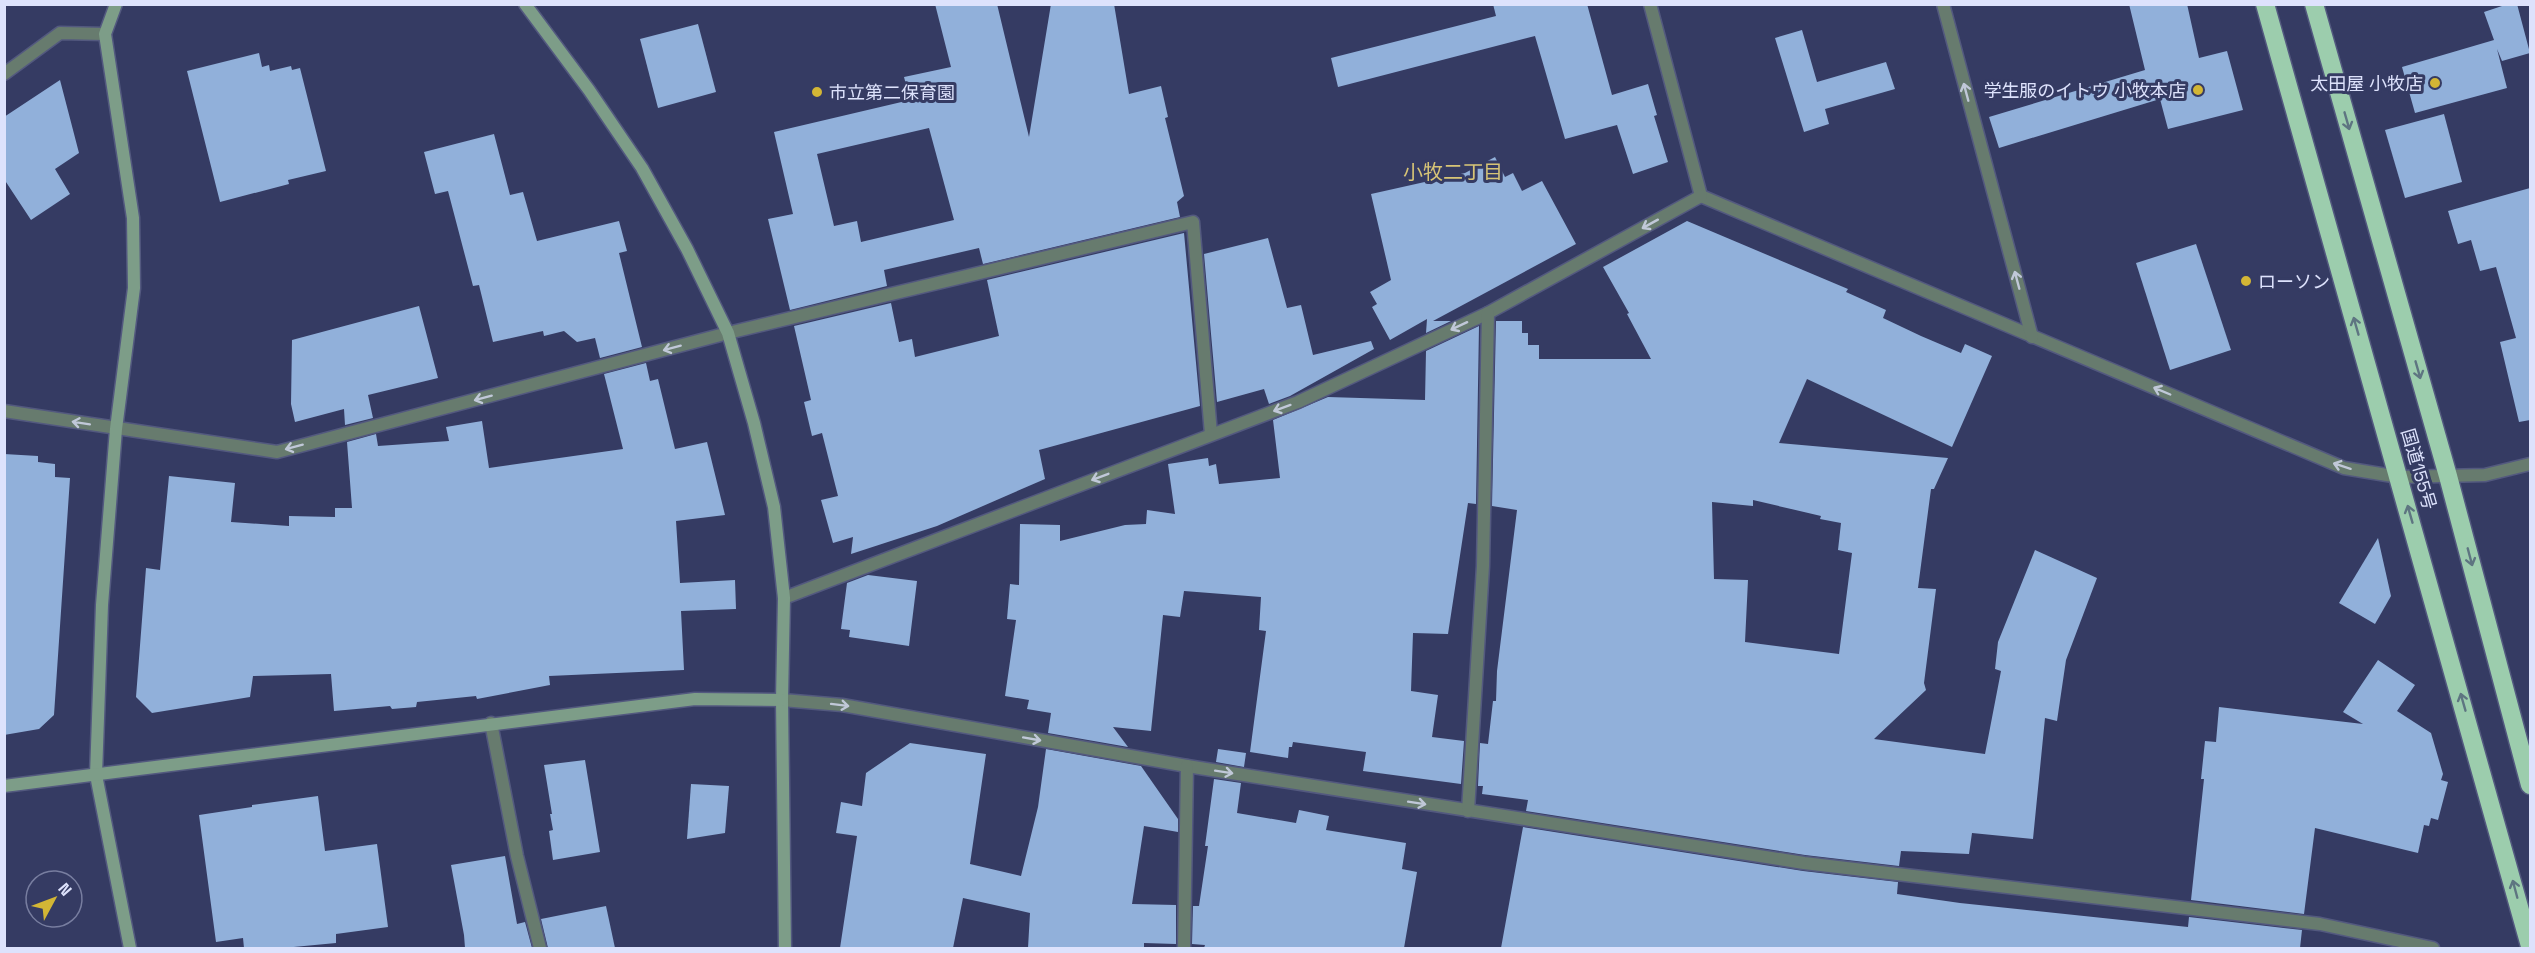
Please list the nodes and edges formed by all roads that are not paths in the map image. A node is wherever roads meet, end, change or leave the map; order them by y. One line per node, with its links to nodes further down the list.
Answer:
1 (116, 4): 7 (street)
2 (525, 4): 11 (street)
3 (1650, 4): 9 (street)
4 (1943, 4): 12 (street, one-way to 4)
5 (2265, 4): 18 (highway, 国道155号, one-way to 5)
6 (2314, 4): 17 (highway, 国道155号, one-way to 17)
7 (105, 34): 8 (street); 14 (street)
8 (4, 74)
9 (1701, 196): 10 (street, one-way to 10); 12 (street)
10 (1488, 313): 15 (street, one-way to 15); 26 (street)
11 (728, 333): 14 (street, one-way to 14); 15 (street); 19 (street)
12 (2032, 337): 18 (street, one-way to 12)
13 (4, 411): 14 (street, one-way to 13)
14 (116, 429): 23 (street)
15 (1211, 434): 19 (street, one-way to 19)
16 (2530, 464): 17 (street)
17 (2448, 476): 18 (street); 24 (highway, 国道155号, one-way to 24)
18 (2399, 477): 27 (highway, 国道155号, one-way to 18)
19 (784, 598): 20 (street)
20 (782, 700): 21 (street); 22 (street, one-way to 22); 30 (street)
21 (491, 723): 23 (street); 29 (street)
22 (1186, 766): 26 (street, one-way to 26); 31 (street)
23 (96, 775): 25 (street); 28 (street)
24 (2530, 785)
25 (4, 786)
26 (1468, 811): 32 (street)
27 (2530, 946)
28 (130, 948)
29 (540, 948)
30 (785, 948)
31 (1184, 948)
32 (2433, 948)

